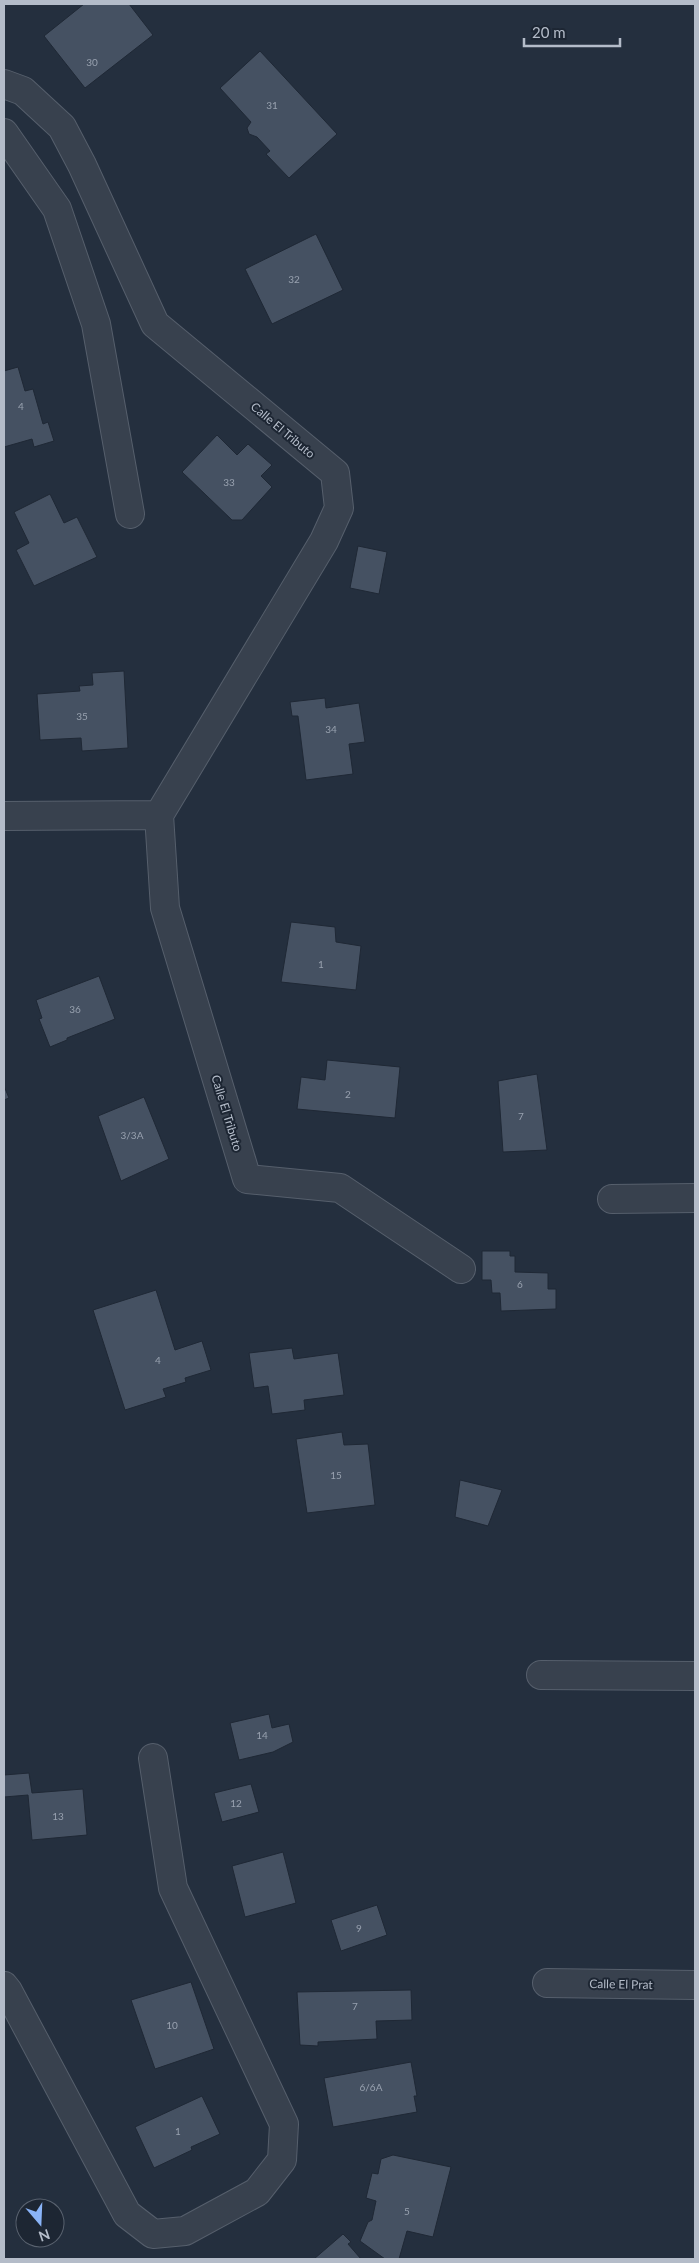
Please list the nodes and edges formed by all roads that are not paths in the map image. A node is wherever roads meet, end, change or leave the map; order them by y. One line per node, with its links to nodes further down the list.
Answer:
1 (4, 84): 4 (street, Calle El Tributo)
2 (4, 133): 3 (street)
3 (130, 514)
4 (159, 815): 5 (street); 8 (street, Calle El Tributo)
5 (4, 816)
6 (695, 1198): 7 (street)
7 (612, 1199)
8 (461, 1269)
9 (541, 1675): 10 (street)
10 (695, 1676)
11 (154, 1758): 14 (street)
12 (547, 1983): 13 (street, Calle El Prat)
13 (695, 1985)
14 (4, 1986)

